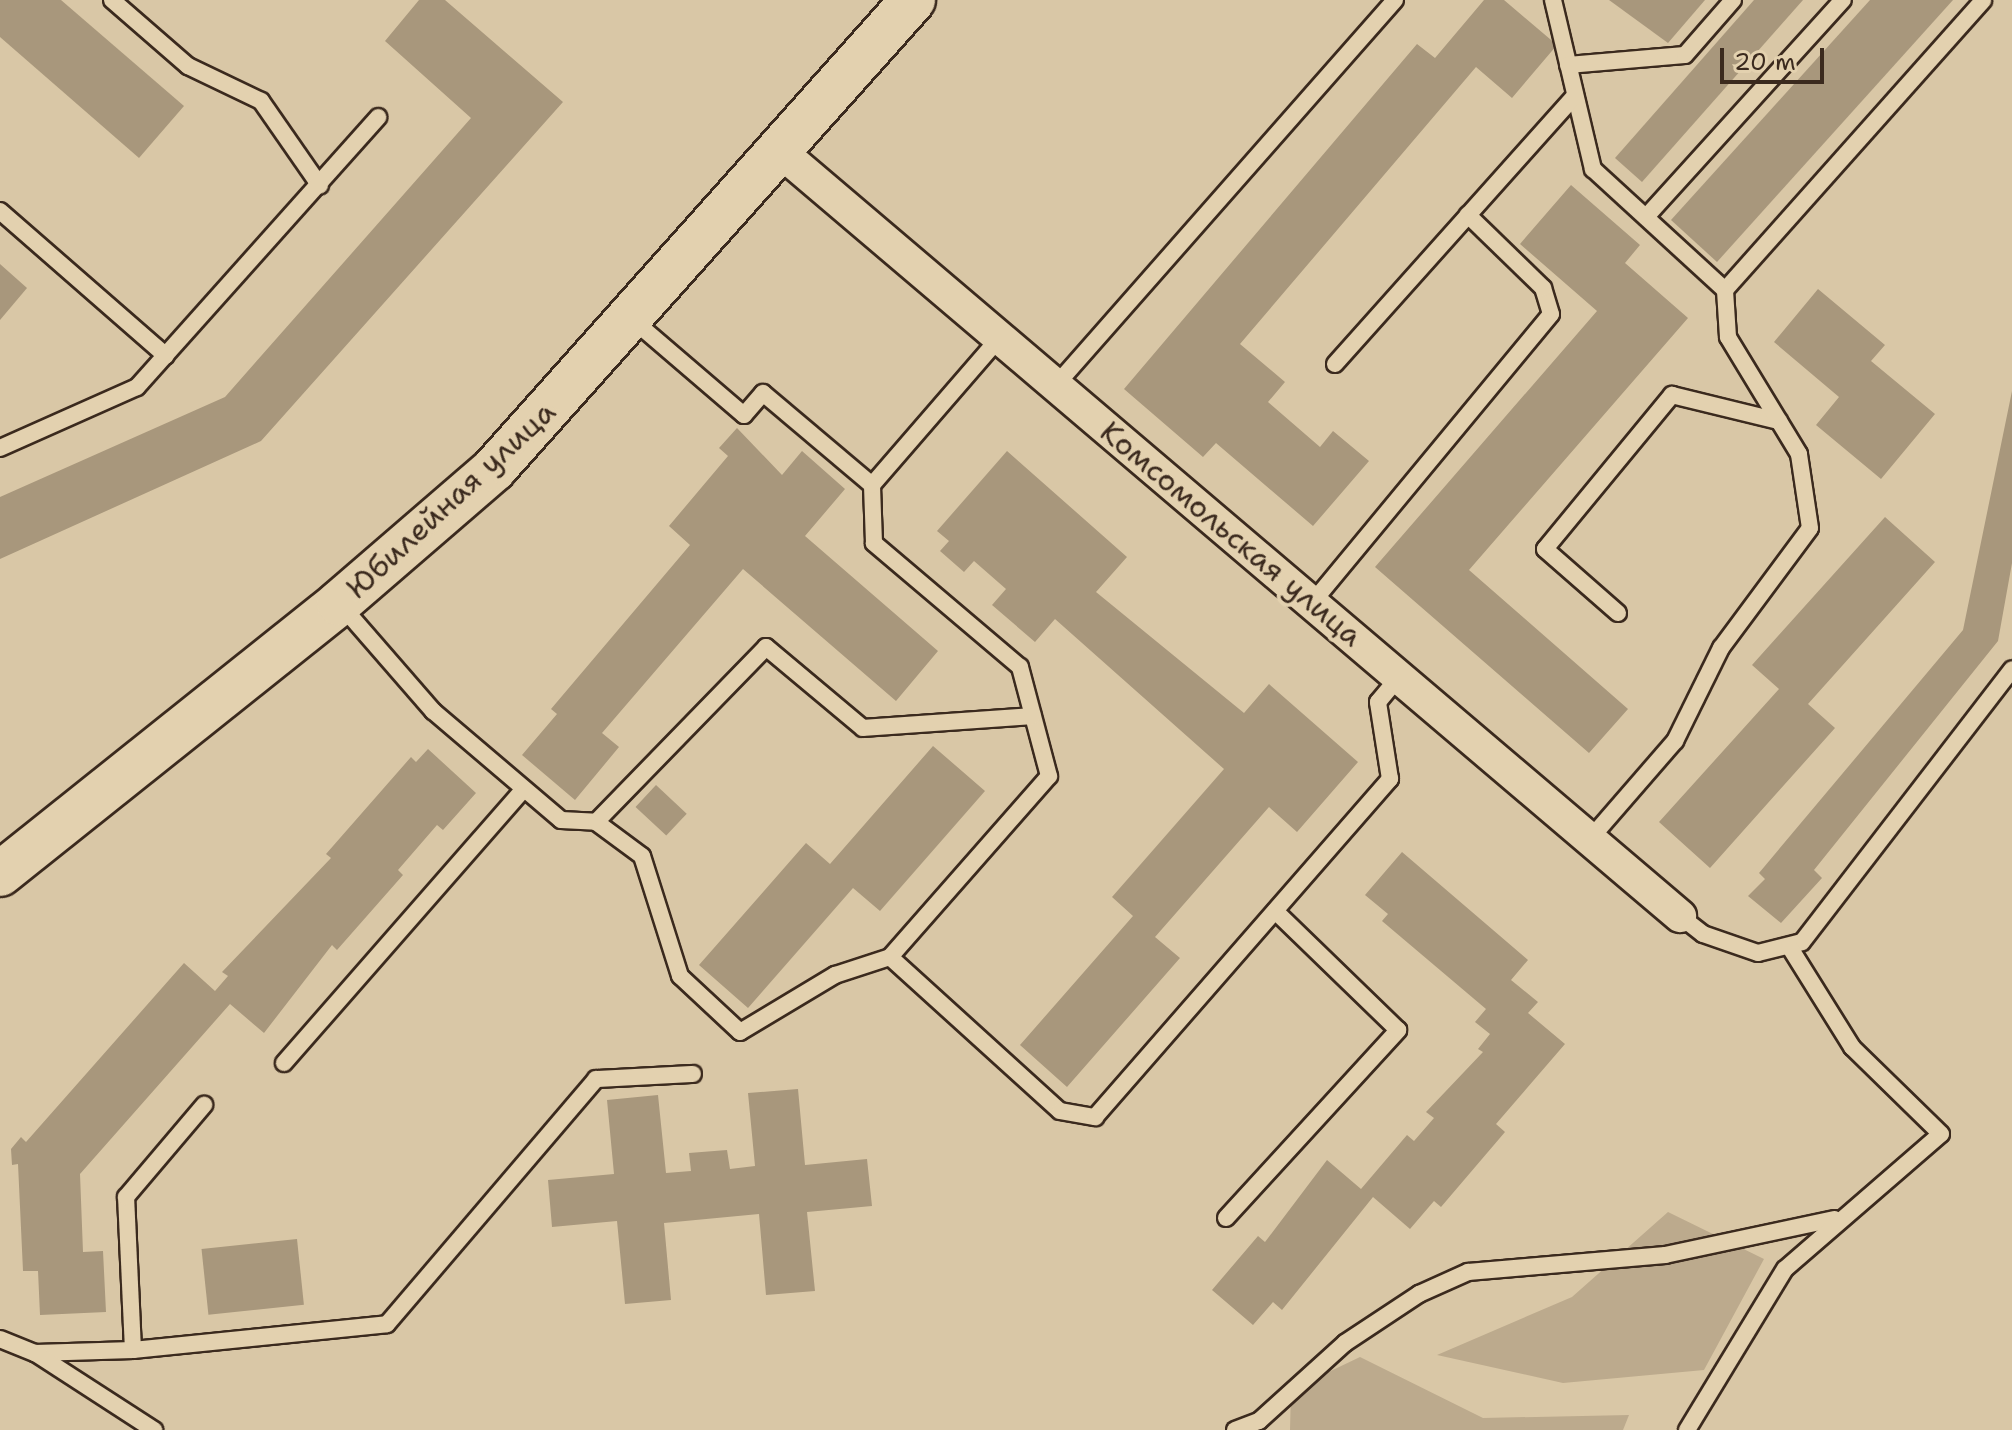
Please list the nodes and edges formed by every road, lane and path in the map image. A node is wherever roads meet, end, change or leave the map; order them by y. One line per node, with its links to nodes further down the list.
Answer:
1 (112, 0): 12 (lane)
2 (913, 0): 11 (main road, Юбилейная улица)
3 (1395, 0): 21 (lane)
4 (1553, 0): 8 (lane)
5 (1733, 0): 8 (lane)
6 (1843, 0): 15 (lane)
7 (1983, 0): 16 (lane)
8 (1568, 65): 9 (lane)
9 (1575, 96): 14 (lane); 15 (lane)
10 (378, 117): 12 (lane)
11 (781, 152): 17 (main road, Юбилейная улица); 18 (street, Комсомольская улица)
12 (320, 186): 19 (lane)
13 (0, 211): 19 (lane)
14 (1468, 215): 20 (lane); 26 (lane)
15 (1646, 217): 16 (lane)
16 (1725, 290): 22 (lane)
17 (633, 320): 24 (lane); 25 (main road, Юбилейная улица)
18 (1000, 337): 21 (street, Комсомольская улица); 24 (lane)
19 (166, 356): 23 (lane)
20 (1335, 364)
21 (1056, 385): 26 (street, Комсомольская улица)
22 (1779, 421): 27 (lane); 33 (lane)
23 (0, 448)
24 (872, 485): 30 (lane)
25 (339, 603): 31 (lane); 34 (main road, Юбилейная улица)
26 (1312, 603): 29 (street, Комсомольская улица)
27 (1618, 613)
28 (2012, 669): 37 (lane)
29 (1399, 677): 33 (street, Комсомольская улица); 35 (lane)
30 (1033, 716): 32 (lane); 38 (lane)
31 (524, 789): 32 (lane); 39 (lane)
32 (596, 822): 38 (lane)
33 (1590, 839): 36 (street, Комсомольская улица)
34 (0, 874)
35 (1275, 911): 38 (lane); 42 (lane)
36 (1680, 916): 37 (lane)
37 (1789, 946): 43 (lane)
38 (890, 957)
39 (284, 1063)
40 (693, 1074): 45 (lane)
41 (204, 1105): 45 (lane)
42 (1226, 1218)
43 (1834, 1219): 48 (lane); 49 (lane)
44 (0, 1339): 46 (lane)
45 (133, 1350): 46 (lane)
46 (35, 1353): 47 (lane)
47 (154, 1430)
48 (1235, 1430)
49 (1687, 1430)

